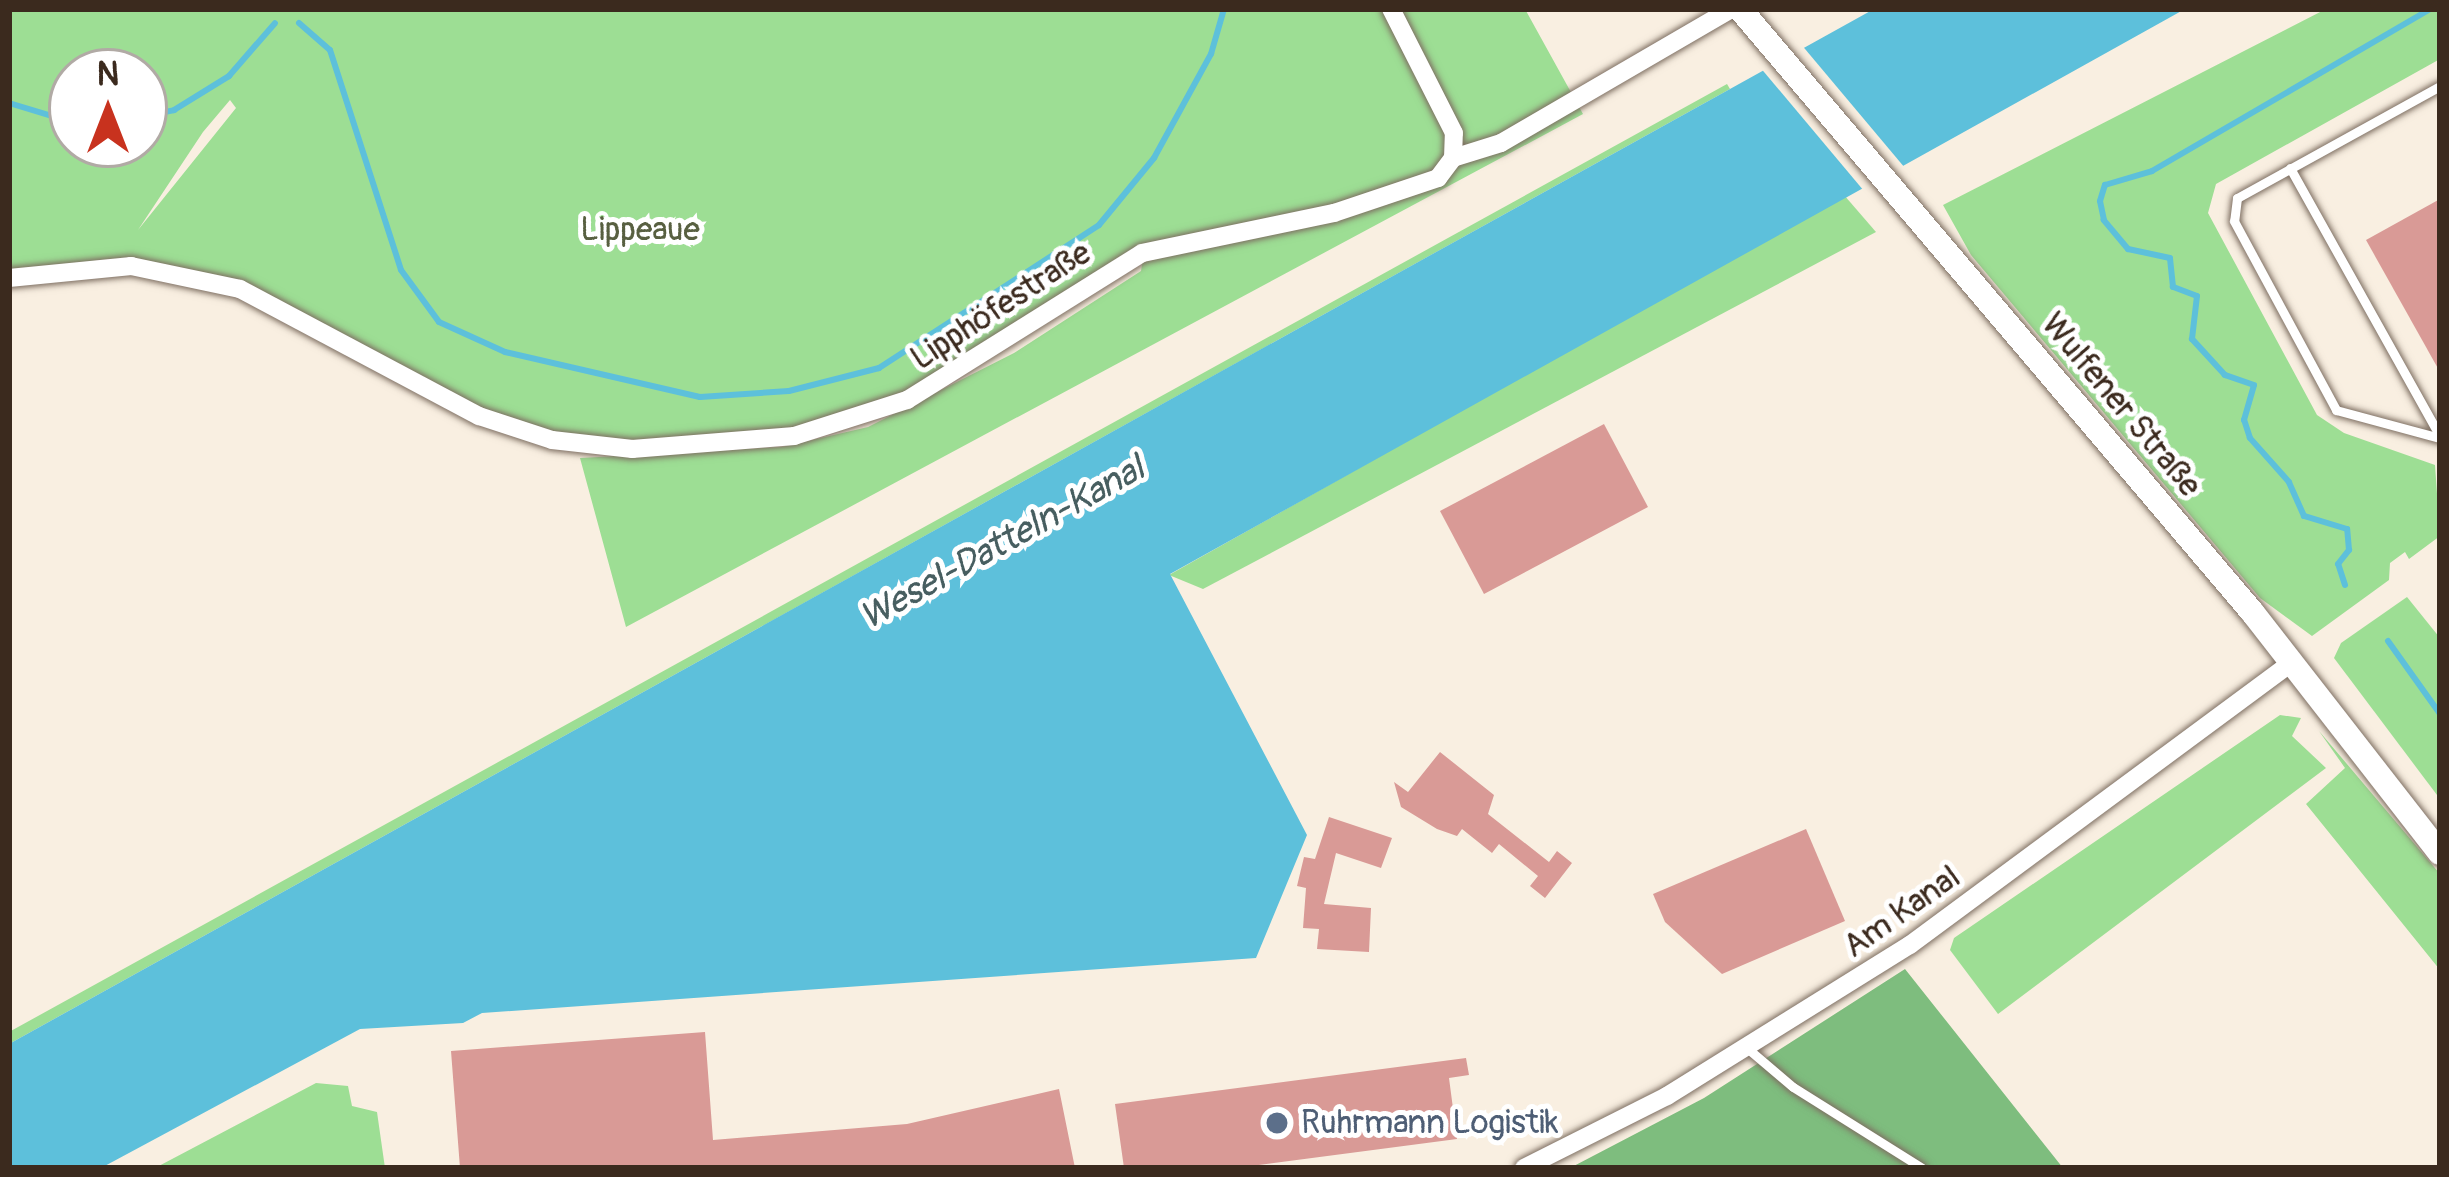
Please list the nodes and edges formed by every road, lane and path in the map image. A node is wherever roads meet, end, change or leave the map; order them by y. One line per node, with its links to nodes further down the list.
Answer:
1 (1391, 9): 5 (street)
2 (1731, 9): 5 (street, Lipphöfestraße)
3 (1740, 9): 9 (main road, Wulfener Straße)
4 (2440, 86): 6 (lane)
5 (1453, 158): 7 (street, Lipphöfestraße)
6 (2290, 168): 8 (lane); 8 (lane)
7 (9, 278)
8 (2440, 437)
9 (2288, 665): 10 (main road, Wulfener Straße); 11 (street, Am Kanal)
10 (2440, 853)
11 (1747, 1048): 12 (street, Am Kanal); 13 (lane)
12 (1524, 1168)
13 (1922, 1168)

